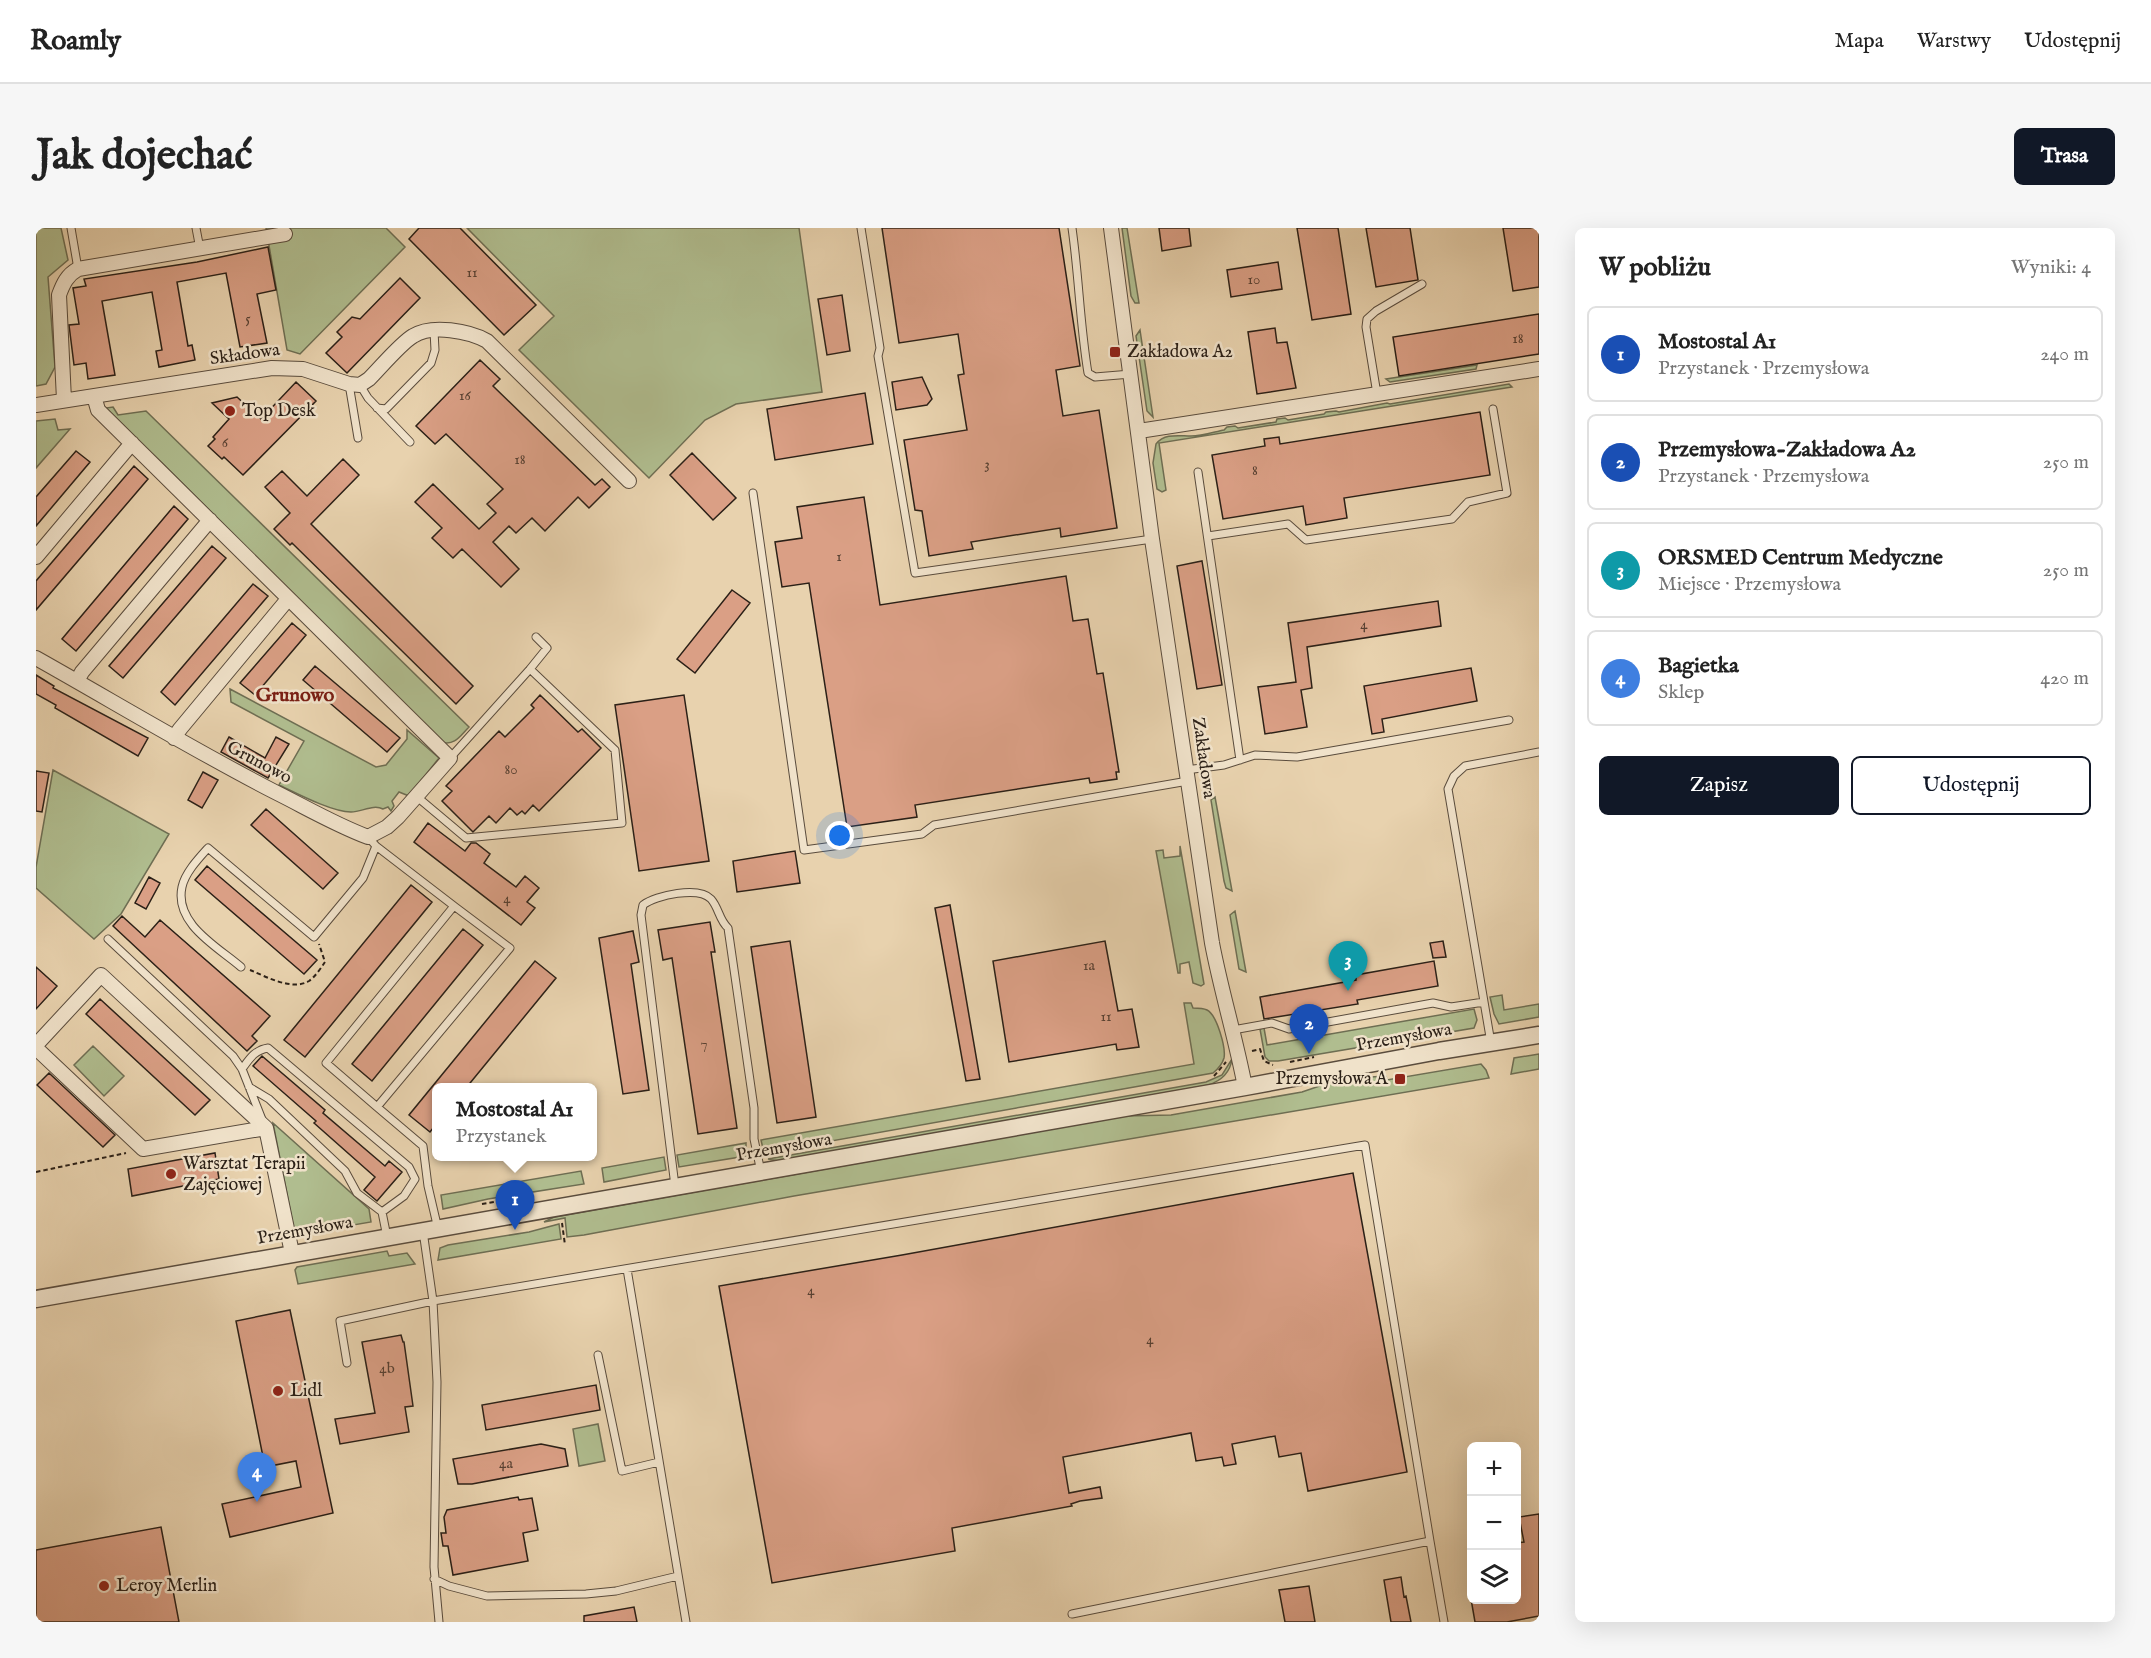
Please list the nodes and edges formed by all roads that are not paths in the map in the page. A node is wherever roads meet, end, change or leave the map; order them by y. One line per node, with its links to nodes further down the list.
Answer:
1 (71, 228): 8 (lane)
2 (196, 228): 7 (lane)
3 (861, 228): 29 (lane)
4 (1072, 228): 12 (lane)
5 (1111, 228): 12 (street, Zakładowa)
6 (285, 234): 7 (street)
7 (200, 249): 8 (street)
8 (78, 269): 16 (street)
9 (1422, 284): 14 (lane)
10 (434, 331): 13 (street); 18 (lane); 25 (street)
11 (1539, 369): 14 (street)
12 (1131, 374): 20 (street, Zakładowa)
13 (355, 384): 15 (street, Składowa); 18 (lane); 21 (lane)
14 (1377, 394): 20 (street)
15 (94, 396): 16 (street, Składowa); 23 (street)
16 (64, 400): 17 (street, Składowa)
17 (36, 405)
18 (377, 408): 22 (lane)
19 (1493, 409): 28 (lane)
20 (1139, 431): 29 (street, Zakładowa)
21 (358, 438)
22 (410, 442)
23 (132, 443): 27 (street); 30 (street)
24 (1198, 472): 28 (lane)
25 (628, 481)
26 (753, 493): 41 (lane)
27 (210, 520): 31 (street); 35 (street)
28 (1208, 536): 40 (lane)
29 (1152, 538): 41 (street, Zakładowa)
30 (36, 557)
31 (288, 599): 37 (street); 39 (street)
32 (536, 637): 34 (lane)
33 (36, 658): 35 (street, Grunowo)
34 (530, 669): 39 (lane); 42 (lane)
35 (77, 681): 37 (street, Grunowo)
36 (1509, 720): 40 (lane)
37 (174, 738): 43 (street, Grunowo)
38 (1539, 752): 47 (lane)
39 (450, 758): 42 (street)
40 (1240, 760): 41 (lane)
41 (1187, 776): 48 (street, Zakładowa)
42 (416, 796): 43 (street)
43 (372, 842): 44 (lane); 46 (lane)
44 (454, 906): 55 (lane); 55 (lane)
45 (108, 939): 52 (lane)
46 (241, 967)
47 (1484, 1002): 48 (lane); 50 (lane)
48 (1233, 1030): 54 (street, Zakładowa)
49 (1539, 1035): 50 (street, Przemysłowa)
50 (1491, 1043): 54 (street, Przemysłowa)
51 (36, 1047): 56 (street); 56 (street)
52 (242, 1069): 53 (lane); 59 (lane)
53 (249, 1087): 56 (lane); 59 (lane)
54 (1245, 1087): 57 (street, Przemysłowa)
55 (377, 1107): 60 (lane)
56 (266, 1128): 62 (street)
57 (761, 1172): 58 (street, Przemysłowa); 58 (lane)
58 (675, 1187): 60 (street, Przemysłowa)
59 (382, 1212): 61 (lane)
60 (430, 1230): 61 (street, Przemysłowa); 65 (lane)
61 (387, 1237): 62 (street, Przemysłowa)
62 (292, 1253): 64 (street, Przemysłowa)
63 (627, 1269): 65 (lane); 68 (lane); 69 (lane)
64 (36, 1299)
65 (433, 1301): 67 (lane); 71 (lane)
66 (598, 1355): 68 (lane)
67 (347, 1363)
68 (659, 1462): 70 (lane)
69 (1430, 1541): 72 (lane); 75 (lane)
70 (678, 1576): 71 (lane); 74 (lane)
71 (434, 1579): 73 (lane)
72 (1072, 1614)
73 (439, 1622)
74 (686, 1622)
75 (1443, 1622)

